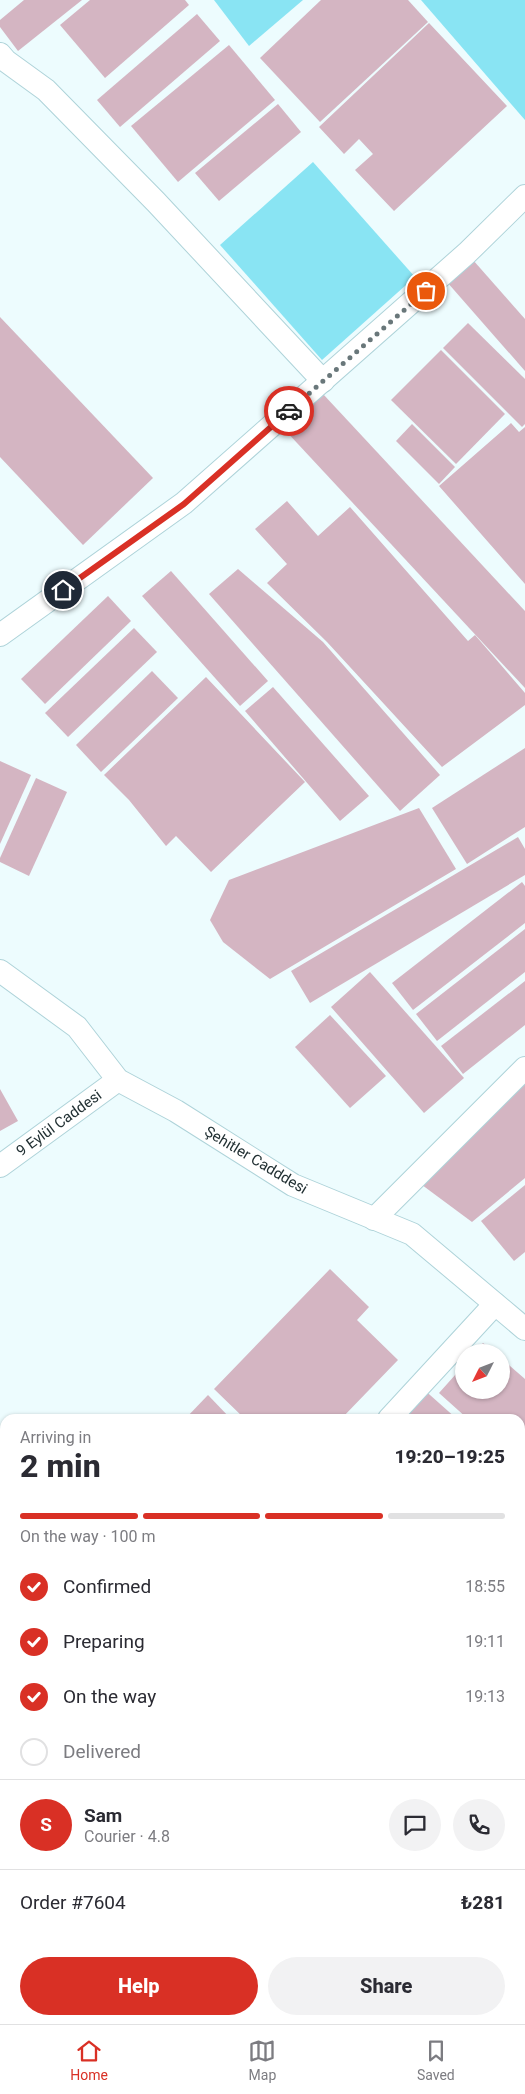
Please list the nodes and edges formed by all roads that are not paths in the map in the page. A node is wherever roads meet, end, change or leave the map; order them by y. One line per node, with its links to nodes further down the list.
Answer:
1 (0, 54): 3 (street)
2 (525, 196): 3 (street)
3 (323, 381): 4 (street)
4 (0, 635)
5 (0, 971): 7 (street, Şehitler Cadddesi)
6 (525, 1068): 9 (street)
7 (118, 1080): 8 (street, 9 Eylül Caddesi); 9 (street, Şehitler Cadddesi)
8 (0, 1166)
9 (374, 1219): 10 (street, Şehitler Cadddesi)
10 (495, 1304): 11 (street, Şehitler Cadddesi); 12 (street)
11 (525, 1329)
12 (394, 1414)

